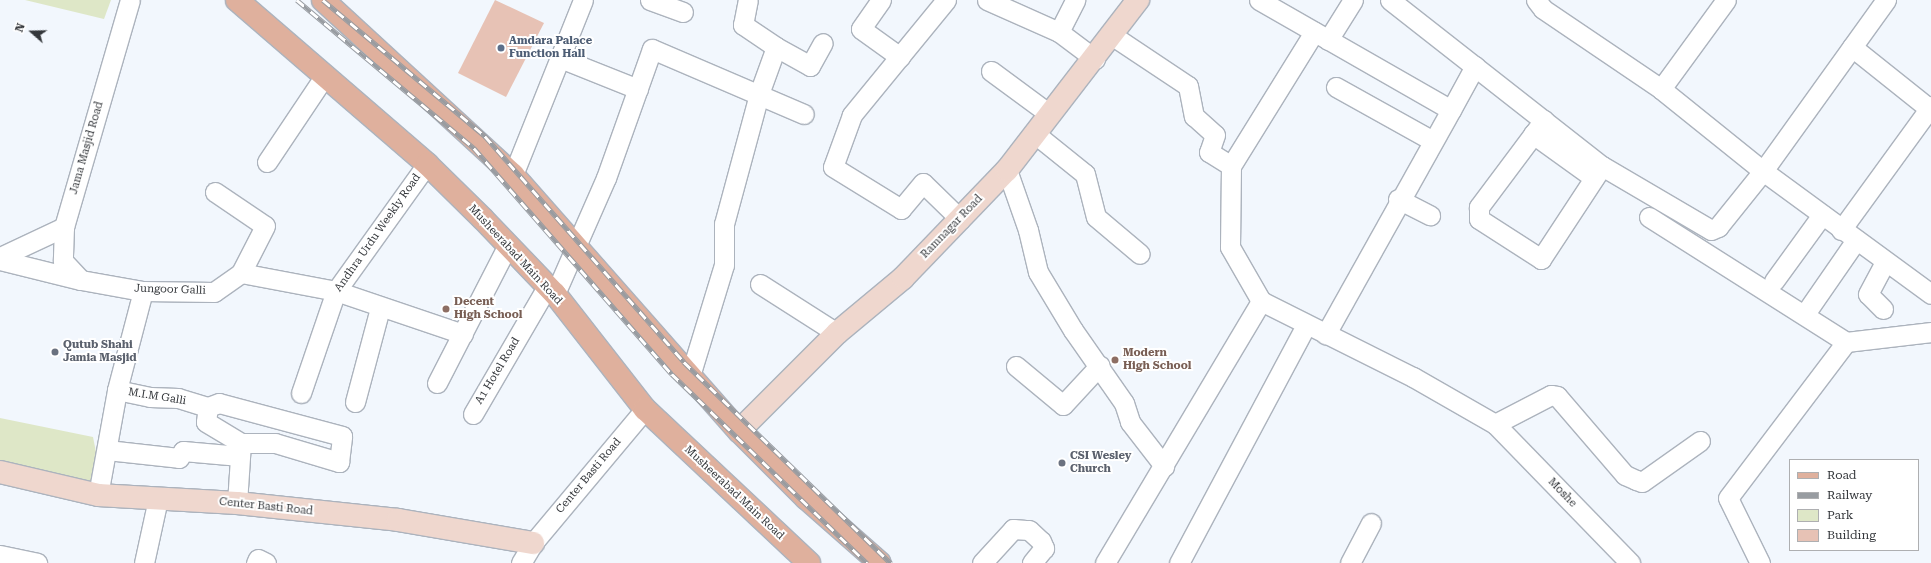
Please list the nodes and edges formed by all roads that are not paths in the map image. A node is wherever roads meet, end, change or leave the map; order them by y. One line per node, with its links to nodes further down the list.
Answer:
1 (130, 0): 55 (street, Jama Masjid Road)
2 (237, 0): 30 (main road, Musheerabad Main Road)
3 (583, 0): 25 (street)
4 (650, 0): 18 (street)
5 (748, 0): 23 (street)
6 (881, 0): 26 (street)
7 (946, 0): 26 (street)
8 (1075, 0): 19 (street)
9 (1138, 0): 20 (main road, Ramnagar Road)
10 (1259, 0): 21 (street)
11 (1353, 0): 21 (street)
12 (1390, 0): 28 (street)
13 (1536, 0): 33 (street)
14 (1726, 0): 33 (street)
15 (1886, 0): 24 (street)
16 (328, 2): 48 (main road)
17 (998, 2): 19 (street)
18 (683, 12)
19 (1059, 32): 27 (street)
20 (1113, 36): 27 (main road, Ramnagar Road); 44 (street)
21 (1321, 36): 36 (street); 44 (street)
22 (823, 43): 23 (street)
23 (776, 46): 34 (street)
24 (1852, 47): 35 (street); 47 (street)
25 (560, 58): 32 (street); 48 (street)
26 (900, 58): 54 (street)
27 (1095, 59): 37 (main road, Ramnagar Road)
28 (1475, 66): 36 (street); 39 (street)
29 (991, 71): 37 (street)
30 (324, 77): 42 (street); 43 (main road, Musheerabad Main Road)
31 (1336, 88): 41 (street)
32 (638, 89): 34 (street, A1 Hotel Road); 58 (street, A1 Hotel Road)
33 (1661, 89): 47 (street)
34 (759, 94): 38 (street); 83 (street)
35 (1930, 109): 56 (street)
36 (1451, 110): 41 (street)
37 (1048, 113): 40 (main road, Ramnagar Road)
38 (804, 114)
39 (1539, 127): 46 (street); 46 (street)
40 (1034, 133): 45 (main road, Ramnagar Road); 59 (street)
41 (1433, 141): 50 (street)
42 (267, 162)
43 (427, 164): 57 (main road, Musheerabad Main Road); 68 (street, Andhra Urdu Weekly Road)
44 (1231, 166): 71 (street)
45 (1007, 170): 54 (main road, Ramnagar Road); 81 (street)
46 (1598, 172): 47 (street)
47 (1763, 172): 52 (street)
48 (512, 174): 58 (main road)
49 (215, 192): 63 (street)
50 (1398, 199): 51 (street); 79 (street)
51 (1430, 215)
52 (1822, 216): 56 (street); 65 (street)
53 (1648, 217): 80 (street)
54 (960, 219): 78 (main road, Ramnagar Road)
55 (64, 228): 60 (street); 64 (street)
56 (1849, 235): 62 (street); 73 (street)
57 (507, 247): 69 (main road, Musheerabad Main Road); 77 (street)
58 (576, 250): 69 (street, A1 Hotel Road); 83 (main road)
59 (1140, 254)
60 (0, 257)
61 (0, 260): 64 (street)
62 (1885, 262): 70 (street); 74 (street)
63 (241, 273): 67 (street, Jungoor Galli); 68 (street)
64 (81, 280): 67 (street, Jungoor Galli)
65 (1774, 281)
66 (760, 284): 78 (street)
67 (143, 291): 85 (street)
68 (336, 291): 72 (street); 86 (street, Andhra Urdu Weekly Road)
69 (551, 291): 89 (main road, Musheerabad Main Road); 90 (street, A1 Hotel Road)
70 (1931, 294)
71 (1261, 301): 75 (street, Moshe); 98 (street)
72 (380, 308): 77 (street); 87 (street)
73 (1809, 308)
74 (1883, 309)
75 (1306, 325): 79 (street, Moshe); 116 (street)
76 (1931, 332): 80 (street)
77 (463, 334): 84 (street)
78 (837, 334): 93 (main road, Ramnagar Road)
79 (1326, 334): 92 (street, Moshe)
80 (1846, 342): 119 (street)
81 (1100, 365): 82 (street); 98 (street)
82 (1016, 366)
83 (690, 376): 93 (main road)
84 (436, 382)
85 (117, 390): 88 (street, M.I.M Galli); 97 (street)
86 (301, 393)
87 (355, 402)
88 (208, 407): 91 (street); 96 (street)
89 (645, 409): 104 (street, Center Basti Road); 112 (main road, Musheerabad Main Road)
90 (473, 414)
91 (281, 419): 95 (street); 95 (street)
92 (1495, 424): 94 (street); 118 (street, Moshe)
93 (740, 431): 106 (main road)
94 (1700, 442)
95 (275, 443): 96 (street)
96 (240, 449): 97 (street); 102 (street)
97 (107, 450): 100 (street)
98 (1164, 466): 115 (street)
99 (0, 472): 100 (main road, Center Basti Road)
100 (98, 496): 101 (main road, Center Basti Road)
101 (158, 499): 102 (main road, Center Basti Road); 108 (street)
102 (237, 503): 104 (main road, Center Basti Road)
103 (1371, 523): 117 (street)
104 (533, 543): 111 (street, Center Basti Road)
105 (0, 555): 107 (street)
106 (873, 561)
107 (37, 563)
108 (144, 563)
109 (256, 563): 110 (street)
110 (266, 563)
111 (521, 563)
112 (809, 563)
113 (982, 563): 114 (street)
114 (1032, 563)
115 (1105, 563)
116 (1179, 563)
117 (1350, 563)
118 (1630, 563)
119 (1760, 563)

